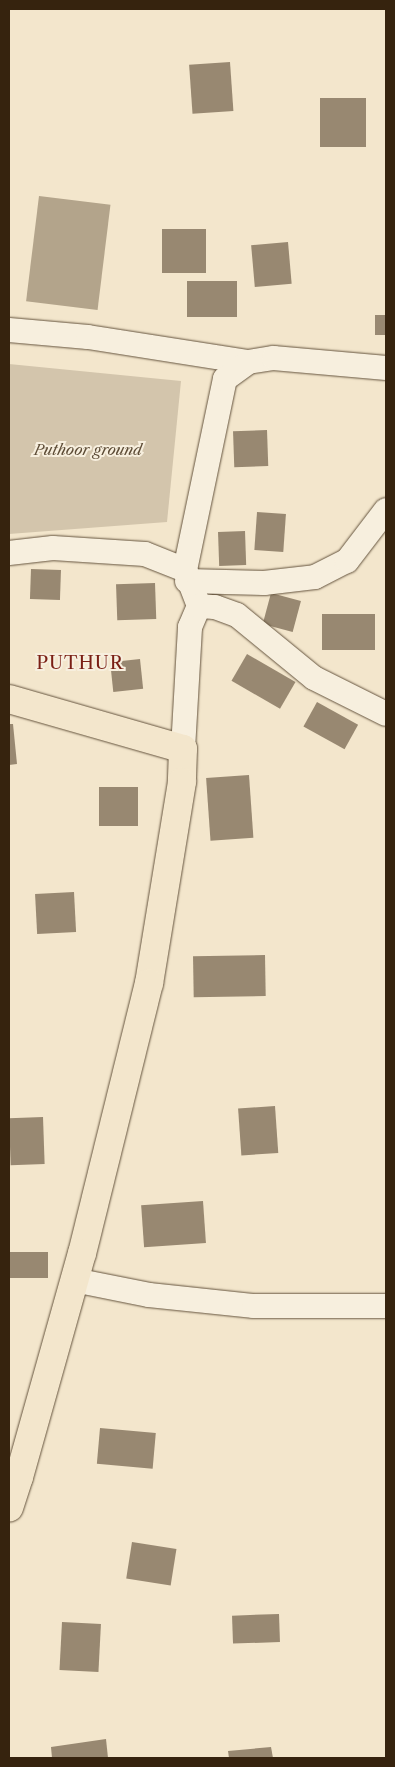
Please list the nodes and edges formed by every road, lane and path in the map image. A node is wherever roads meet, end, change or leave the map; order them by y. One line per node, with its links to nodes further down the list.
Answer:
1 (9, 330): 2 (street)
2 (248, 362): 3 (street); 6 (street)
3 (386, 368)
4 (386, 510): 6 (street)
5 (9, 553): 6 (street)
6 (186, 576): 7 (street)
7 (199, 606): 9 (street); 10 (street)
8 (9, 699): 10 (main road)
9 (386, 714)
10 (183, 749): 11 (main road)
11 (74, 1280): 12 (street); 13 (main road)
12 (386, 1306)
13 (9, 1507)

